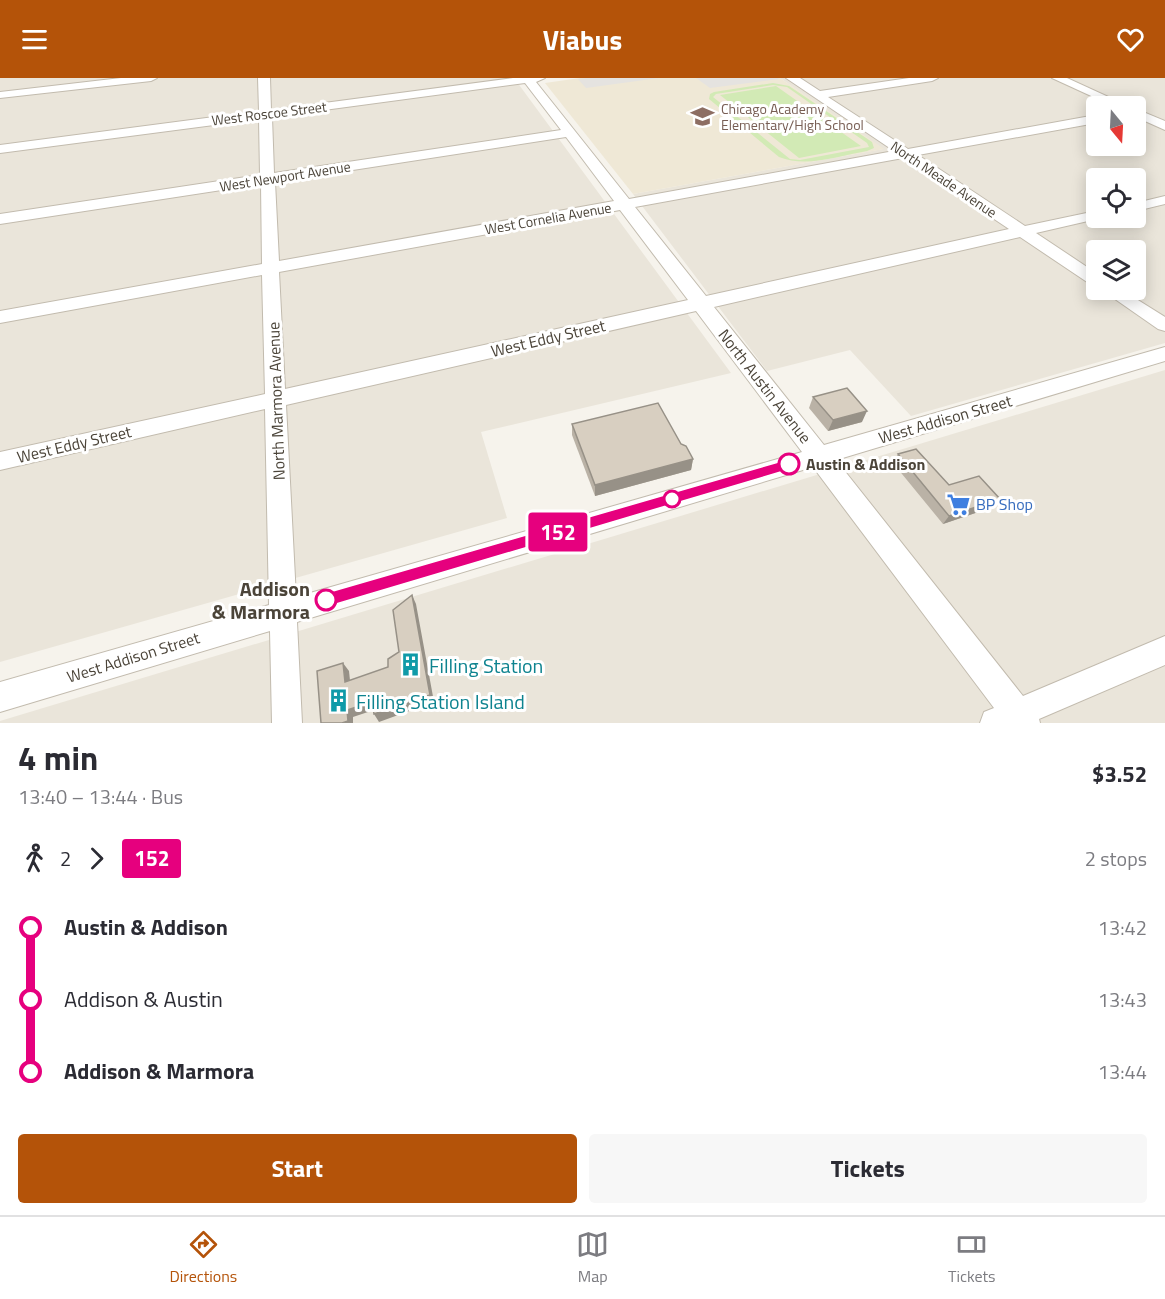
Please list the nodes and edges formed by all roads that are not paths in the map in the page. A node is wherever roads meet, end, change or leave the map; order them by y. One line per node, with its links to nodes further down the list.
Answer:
1 (152, 78): 7 (street)
2 (264, 78): 12 (street, North Marmora Avenue)
3 (532, 78): 12 (street, West Roscoe Street); 16 (street, North Austin Avenue)
4 (792, 78): 8 (street, North Meade Avenue)
5 (932, 78): 8 (street)
6 (1058, 78): 9 (street)
7 (0, 95)
8 (818, 95): 18 (street, North Meade Avenue)
9 (1099, 96)
10 (1155, 108): 11 (street)
11 (1146, 110)
12 (265, 114): 17 (street, West Roscoe Street); 19 (street, North Marmora Avenue)
13 (1146, 117): 15 (street)
14 (1086, 121): 18 (street, West Cornelia Avenue)
15 (1165, 126)
16 (569, 133): 19 (street, West Newport Avenue); 21 (street, North Austin Avenue)
17 (0, 149)
18 (906, 154): 21 (street, West Cornelia Avenue); 25 (street, North Meade Avenue)
19 (267, 178): 24 (street, West Newport Avenue); 26 (street, North Marmora Avenue)
20 (1165, 200): 22 (street)
21 (625, 204): 26 (street, West Cornelia Avenue); 29 (street, North Austin Avenue)
22 (1146, 205)
23 (1086, 217): 25 (street, West Eddy Street)
24 (0, 219)
25 (1024, 232): 27 (street, North Meade Avenue); 29 (street, West Eddy Street)
26 (271, 268): 30 (street, West Cornelia Avenue); 33 (street, North Marmora Avenue)
27 (1086, 273)
28 (1126, 300): 31 (street)
29 (701, 304): 33 (street, West Eddy Street); 34 (street, North Austin Avenue)
30 (0, 317)
31 (1165, 325)
32 (1165, 354): 34 (street, West Addison Street)
33 (275, 399): 35 (street, West Eddy Street); 36 (street, North Marmora Avenue)
34 (819, 456): 36 (street, West Addison Street); 39 (street, North Austin Avenue)
35 (0, 461)
36 (283, 612): 38 (street, West Addison Street); 40 (street, North Marmora Avenue)
37 (1165, 650): 39 (street)
38 (0, 697)
39 (1012, 720)
40 (288, 723)

